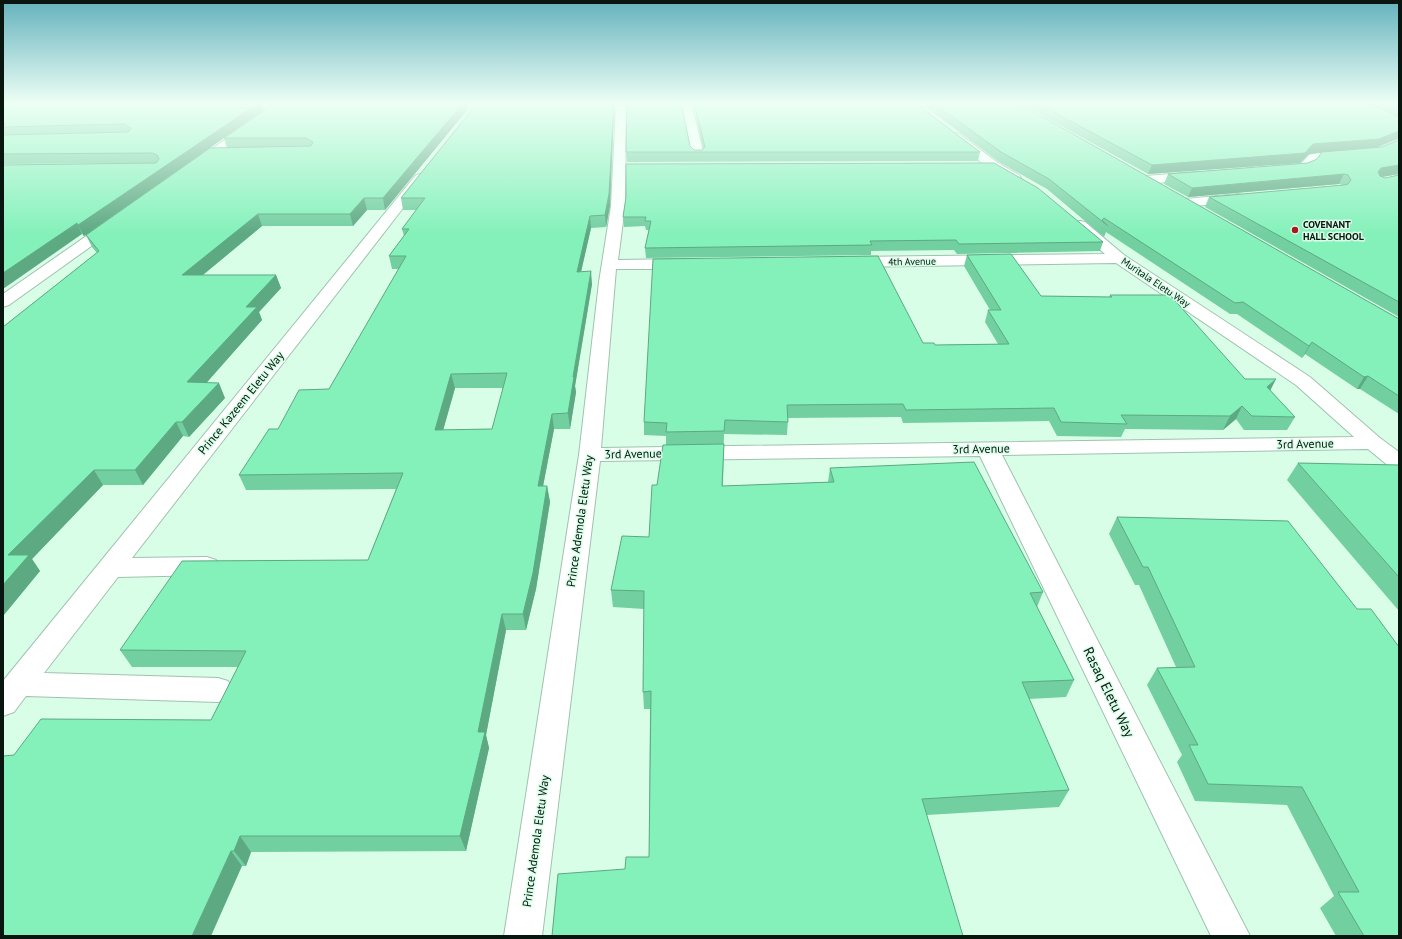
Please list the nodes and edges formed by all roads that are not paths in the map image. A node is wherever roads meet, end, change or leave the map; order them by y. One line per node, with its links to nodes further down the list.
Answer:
1 (223, 146): 6 (street)
2 (622, 146): 26 (street, Prince Ademola Eletu Way)
3 (697, 146): 8 (street)
4 (968, 146): 11 (street)
5 (1391, 146): 12 (street)
6 (212, 154): 7 (street); 13 (street)
7 (234, 154)
8 (698, 155)
9 (430, 166): 33 (street, Prince Kazeem Eletu Way)
10 (978, 166): 11 (street)
11 (994, 166): 17 (street)
12 (1270, 170)
13 (187, 172)
14 (1133, 173): 16 (street)
15 (1208, 175): 16 (street)
16 (1146, 180): 19 (street)
17 (1028, 186)
18 (1254, 197): 19 (street)
19 (1185, 203): 20 (street)
20 (1206, 215)
21 (123, 216): 27 (street)
22 (1071, 218): 23 (street, Muritala Eletu Way)
23 (1119, 258): 24 (street, 4th Avenue); 28 (street, Muritala Eletu Way)
24 (840, 262)
25 (697, 264): 26 (street)
26 (610, 265): 30 (street, Prince Ademola Eletu Way)
27 (3, 302)
28 (1373, 443): 29 (street, 3rd Avenue); 31 (street, Muritala Eletu Way)
29 (988, 449): 30 (street, 3rd Avenue); 37 (street, Rasaq Eletu Way)
30 (590, 455): 36 (street, Prince Ademola Eletu Way)
31 (1399, 463)
32 (230, 566): 33 (street)
33 (110, 568): 35 (street, Prince Kazeem Eletu Way)
34 (218, 690): 35 (street)
35 (10, 693)
36 (523, 936)
37 (1231, 936)

